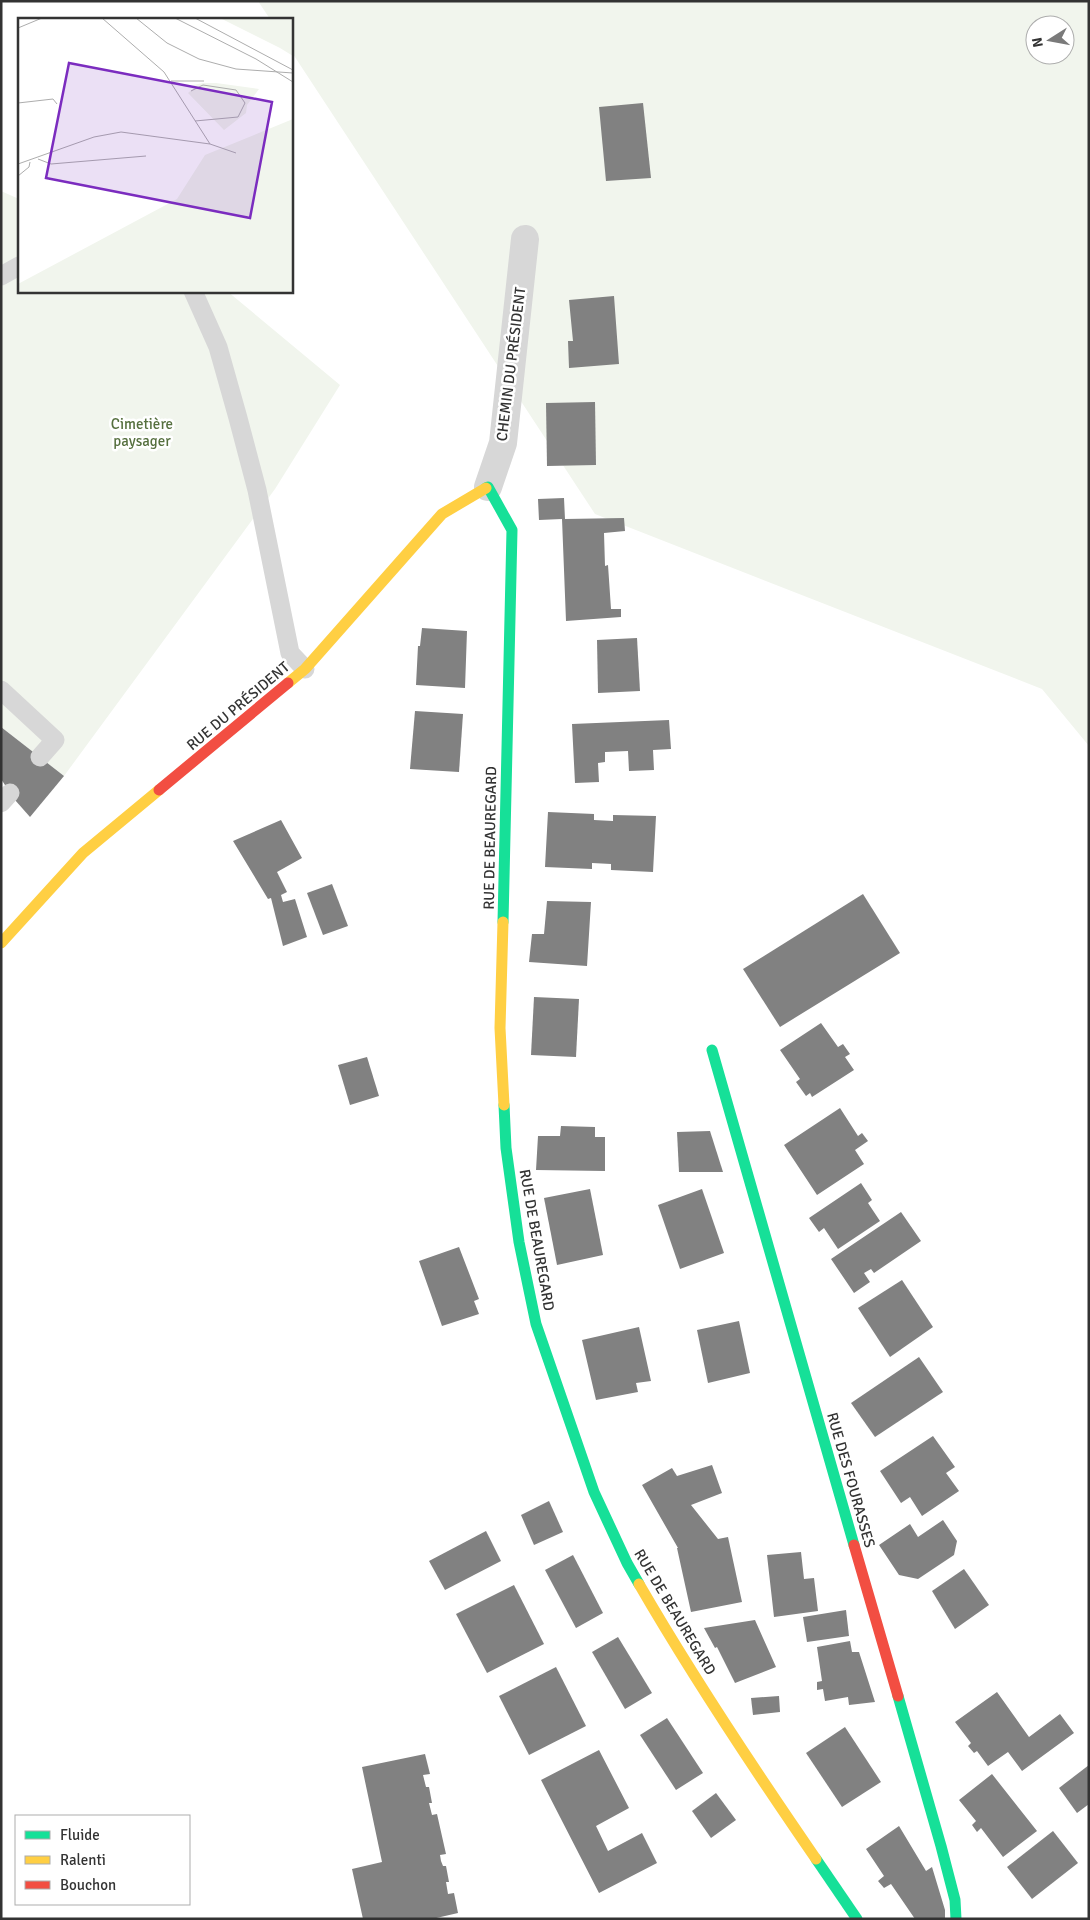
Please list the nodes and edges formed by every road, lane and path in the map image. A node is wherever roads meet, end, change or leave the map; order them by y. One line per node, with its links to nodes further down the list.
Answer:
1 (525, 239): 5 (street, CHEMIN DU PRÉSIDENT)
2 (18, 267): 3 (lane)
3 (1, 276)
4 (193, 292): 6 (lane)
5 (488, 487): 6 (street, RUE DU PRÉSIDENT); 11 (street, RUE DE BEAUREGARD)
6 (306, 669): 9 (street, RUE DU PRÉSIDENT)
7 (1, 690): 8 (lane)
8 (40, 758)
9 (1, 943)
10 (712, 1050): 12 (street, RUE DES FOURASSES)
11 (857, 1919)
12 (956, 1919)

